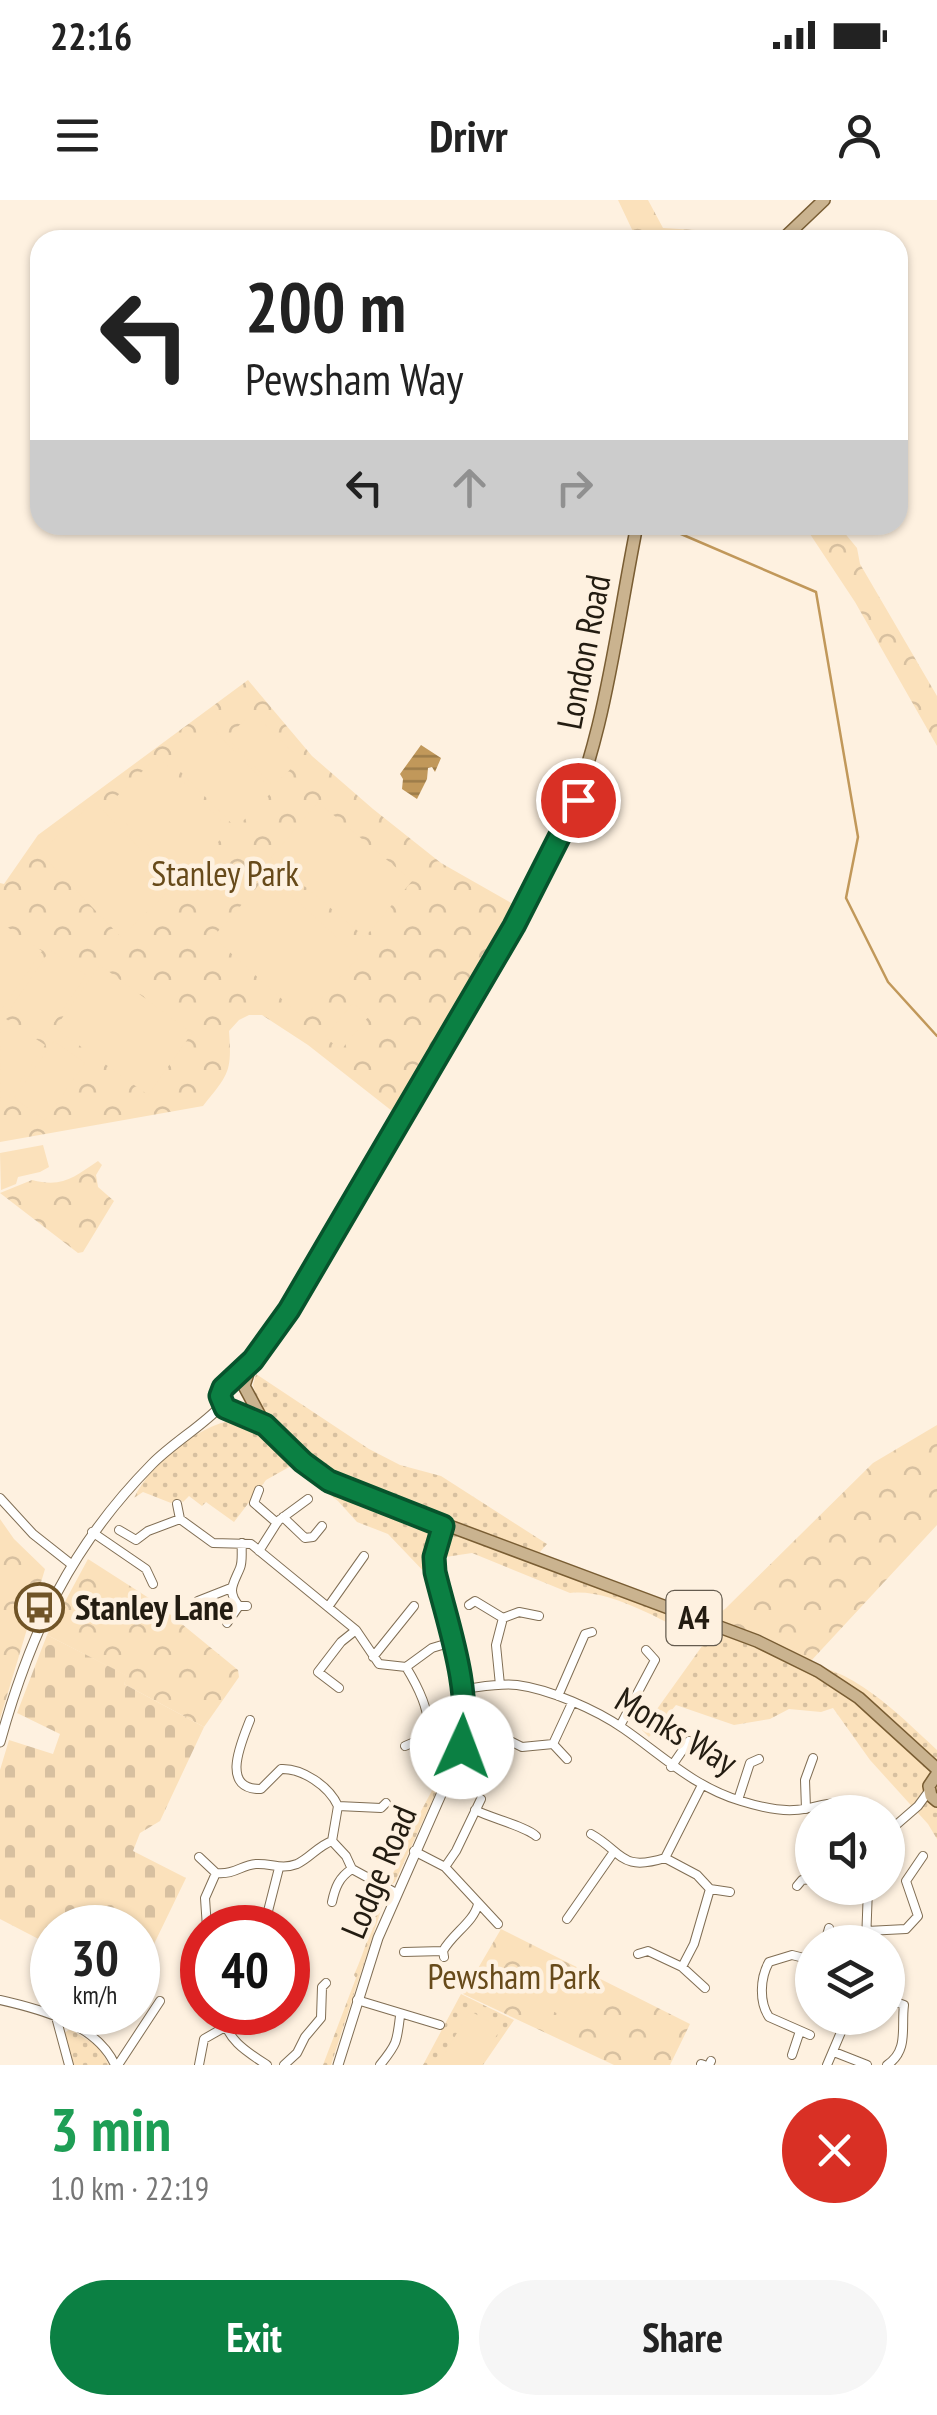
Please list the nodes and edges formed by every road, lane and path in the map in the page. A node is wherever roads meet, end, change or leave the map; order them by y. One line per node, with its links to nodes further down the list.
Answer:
1 (822, 203): 2 (main road)
2 (793, 230)
3 (635, 535): 4 (main road, London Road)
4 (241, 1389): 5 (main road, London Road); 6 (main road, London Road); 7 (main road, A4)
5 (222, 1405): 6 (main road, A4); 17 (street)
6 (238, 1411): 7 (main road, A4)
7 (265, 1425): 15 (main road, A4)
8 (260, 1490): 13 (street)
9 (0, 1498): 21 (street)
10 (301, 1502): 13 (street)
11 (177, 1504): 12 (street)
12 (180, 1518): 16 (street); 18 (street)
13 (280, 1520): 14 (street); 19 (street)
14 (322, 1526)
15 (443, 1526): 33 (street, Lodge Road); 58 (main road, A4)
16 (120, 1530)
17 (92, 1532): 21 (street); 22 (street)
18 (242, 1543): 19 (street); 23 (street)
19 (259, 1550): 27 (street)
20 (364, 1556): 27 (street)
21 (71, 1564): 47 (street)
22 (153, 1584)
23 (231, 1588): 24 (street); 30 (street)
24 (198, 1600)
25 (473, 1602): 29 (street)
26 (414, 1606): 35 (street)
27 (328, 1607): 31 (street)
28 (535, 1617): 29 (street)
29 (503, 1618): 39 (street)
30 (228, 1623)
31 (356, 1630): 35 (street); 38 (street)
32 (586, 1633): 42 (street)
33 (452, 1642): 37 (street); 41 (street, Lodge Road)
34 (646, 1650): 45 (street)
35 (373, 1657): 37 (street)
36 (308, 1665): 38 (street)
37 (406, 1667): 49 (street)
38 (318, 1672): 40 (street)
39 (500, 1685): 41 (street, Monks Way); 42 (street, Monks Way)
40 (339, 1688)
41 (464, 1689): 70 (street, Lodge Road)
42 (558, 1696): 43 (street, Monks Way)
43 (572, 1703): 45 (street, Monks Way); 48 (street)
44 (250, 1720): 56 (street)
45 (620, 1726): 55 (street, Monks Way)
46 (505, 1739): 48 (street)
47 (0, 1742)
48 (554, 1744): 52 (street)
49 (411, 1746)
50 (691, 1746): 55 (street)
51 (294, 1757): 56 (street)
52 (567, 1759)
53 (752, 1761): 61 (street)
54 (815, 1764): 59 (street)
55 (672, 1766): 57 (street, Monks Way)
56 (292, 1768): 62 (street)
57 (702, 1786): 61 (street, Monks Way); 74 (street)
58 (935, 1786): 66 (street)
59 (805, 1795)
60 (481, 1800): 64 (street)
61 (738, 1800): 65 (street, Monks Way)
62 (338, 1806): 63 (street); 69 (street)
63 (383, 1810)
64 (475, 1810): 68 (street); 75 (street)
65 (795, 1810)
66 (905, 1817)
67 (591, 1834): 71 (street)
68 (536, 1836)
69 (332, 1841): 76 (street); 77 (street)
70 (414, 1851): 75 (street); 81 (street, Lodge Road)
71 (613, 1853): 74 (street); 86 (street)
72 (923, 1856): 88 (street)
73 (199, 1857): 78 (street)
74 (665, 1858): 80 (street)
75 (445, 1867): 83 (street)
76 (279, 1868): 78 (street); 85 (street)
77 (352, 1869): 81 (street); 82 (street)
78 (216, 1873): 84 (street)
79 (726, 1888): 80 (street)
80 (710, 1889): 92 (street)
81 (396, 1893): 96 (street, Lodge Road)
82 (332, 1902)
83 (478, 1904): 87 (street); 89 (street)
84 (205, 1905)
85 (270, 1905)
86 (571, 1916)
87 (498, 1924)
88 (905, 1929)
89 (410, 1950)
90 (638, 1954): 92 (street)
91 (795, 1956): 100 (street)
92 (682, 1967): 93 (street)
93 (704, 1982)
94 (322, 1985): 115 (street)
95 (0, 2000): 97 (street)
96 (356, 2000): 98 (street); 116 (street, Lodge Road)
97 (30, 2007)
98 (400, 2016): 99 (street); 117 (street)
99 (440, 2025)
100 (795, 2029)
101 (61, 2035): 111 (street)
102 (89, 2035): 112 (street)
103 (137, 2035): 112 (street)
104 (212, 2035): 113 (street)
105 (231, 2035): 114 (street)
106 (799, 2035): 110 (street)
107 (840, 2035): 109 (street)
108 (903, 2035): 120 (street)
109 (834, 2052): 118 (street); 119 (street)
110 (792, 2055)
111 (69, 2065)
112 (117, 2065)
113 (199, 2065)
114 (267, 2065)
115 (284, 2065)
116 (338, 2065)
117 (380, 2065)
118 (827, 2065)
119 (867, 2065)
120 (888, 2065)

